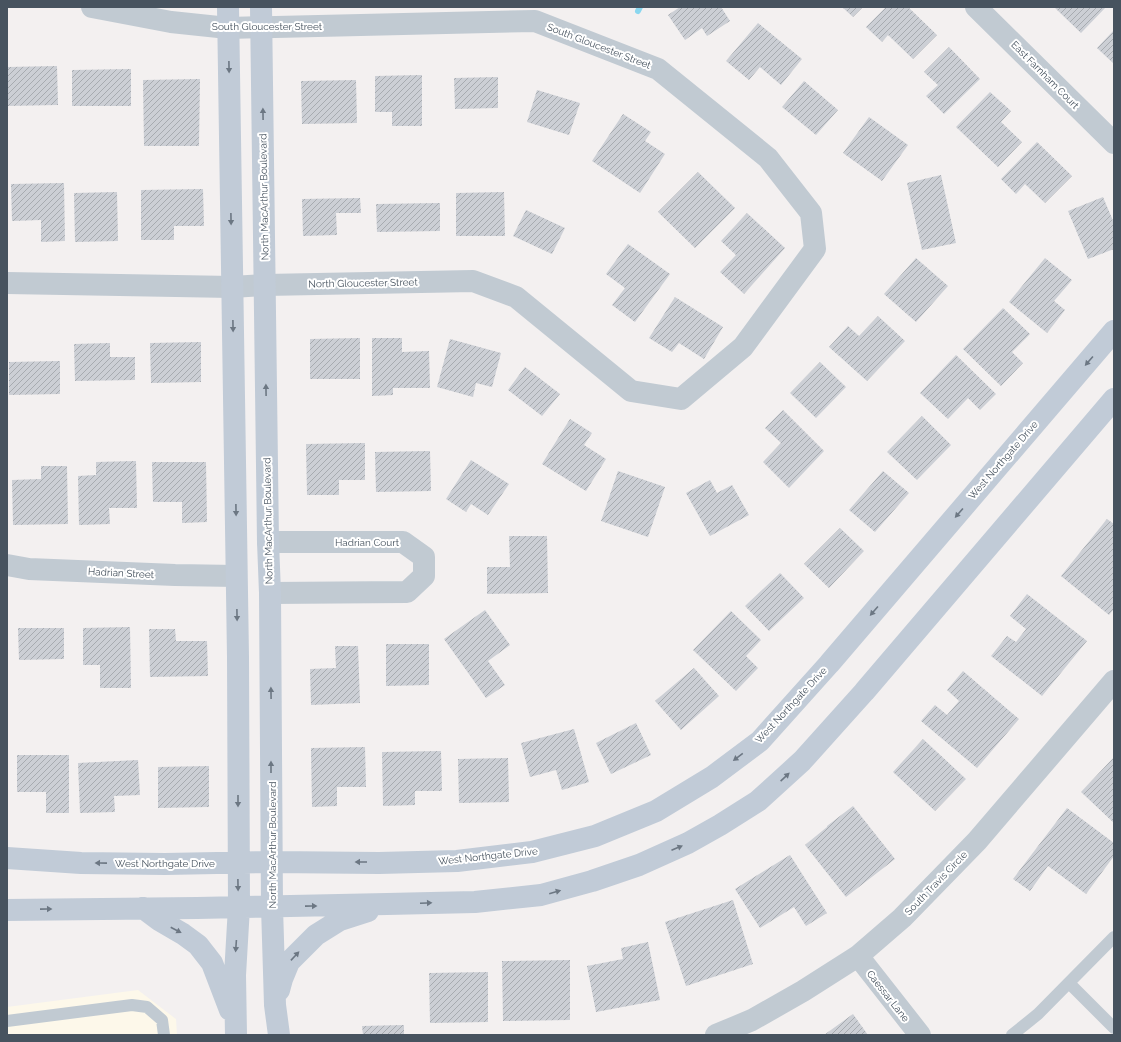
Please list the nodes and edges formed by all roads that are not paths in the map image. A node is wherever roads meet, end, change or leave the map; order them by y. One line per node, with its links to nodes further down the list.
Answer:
1 (92, 7): 3 (street, South Gloucester Street)
2 (976, 7): 5 (street, East Farnham Court)
3 (228, 17): 4 (street, South Gloucester Street); 8 (main road, one-way to 8)
4 (261, 17): 7 (main road, North MacArthur Boulevard, one-way to 4); 10 (street, South Gloucester Street)
5 (1114, 143)
6 (7, 283): 8 (street, North Gloucester Street)
7 (265, 285): 8 (street, North Gloucester Street); 10 (street, North Gloucester Street); 12 (main road, North MacArthur Boulevard, one-way to 7)
8 (232, 287): 14 (main road, one-way to 14)
9 (1114, 331): 19 (main road, West Northgate Drive, one-way to 19)
10 (681, 399)
11 (1114, 399): 20 (main road, one-way to 11)
12 (268, 542): 15 (main road, North MacArthur Boulevard); 15 (street, Hadrian Court)
13 (7, 565): 14 (street, Hadrian Street)
14 (236, 576): 15 (main road); 18 (main road, one-way to 18)
15 (270, 584): 19 (main road, North MacArthur Boulevard, one-way to 15)
16 (1114, 681): 26 (street, South Travis Circle)
17 (7, 858): 18 (main road, West Northgate Drive, one-way to 17)
18 (238, 862): 19 (main road, West Northgate Drive); 21 (main road, one-way to 21)
19 (272, 862): 22 (main road, North MacArthur Boulevard)
20 (387, 904): 22 (main road, one-way to 20); 28 (main road, one-way to 20)
21 (239, 907): 22 (main road); 23 (main road); 31 (main road, one-way to 31)
22 (272, 907): 28 (main road, North MacArthur Boulevard)
23 (143, 908): 24 (main road, one-way to 23); 31 (main road, one-way to 31)
24 (7, 910)
25 (1114, 937): 27 (lane)
26 (858, 956): 34 (street, South Travis Circle); 35 (street, Caessar Lane)
27 (1069, 983): 30 (lane); 36 (lane)
28 (275, 1005): 33 (main road, North MacArthur Boulevard)
29 (7, 1021): 32 (lane)
30 (1114, 1028)
31 (236, 1030)
32 (164, 1035)
33 (279, 1035)
34 (716, 1035)
35 (920, 1035)
36 (1012, 1035)

